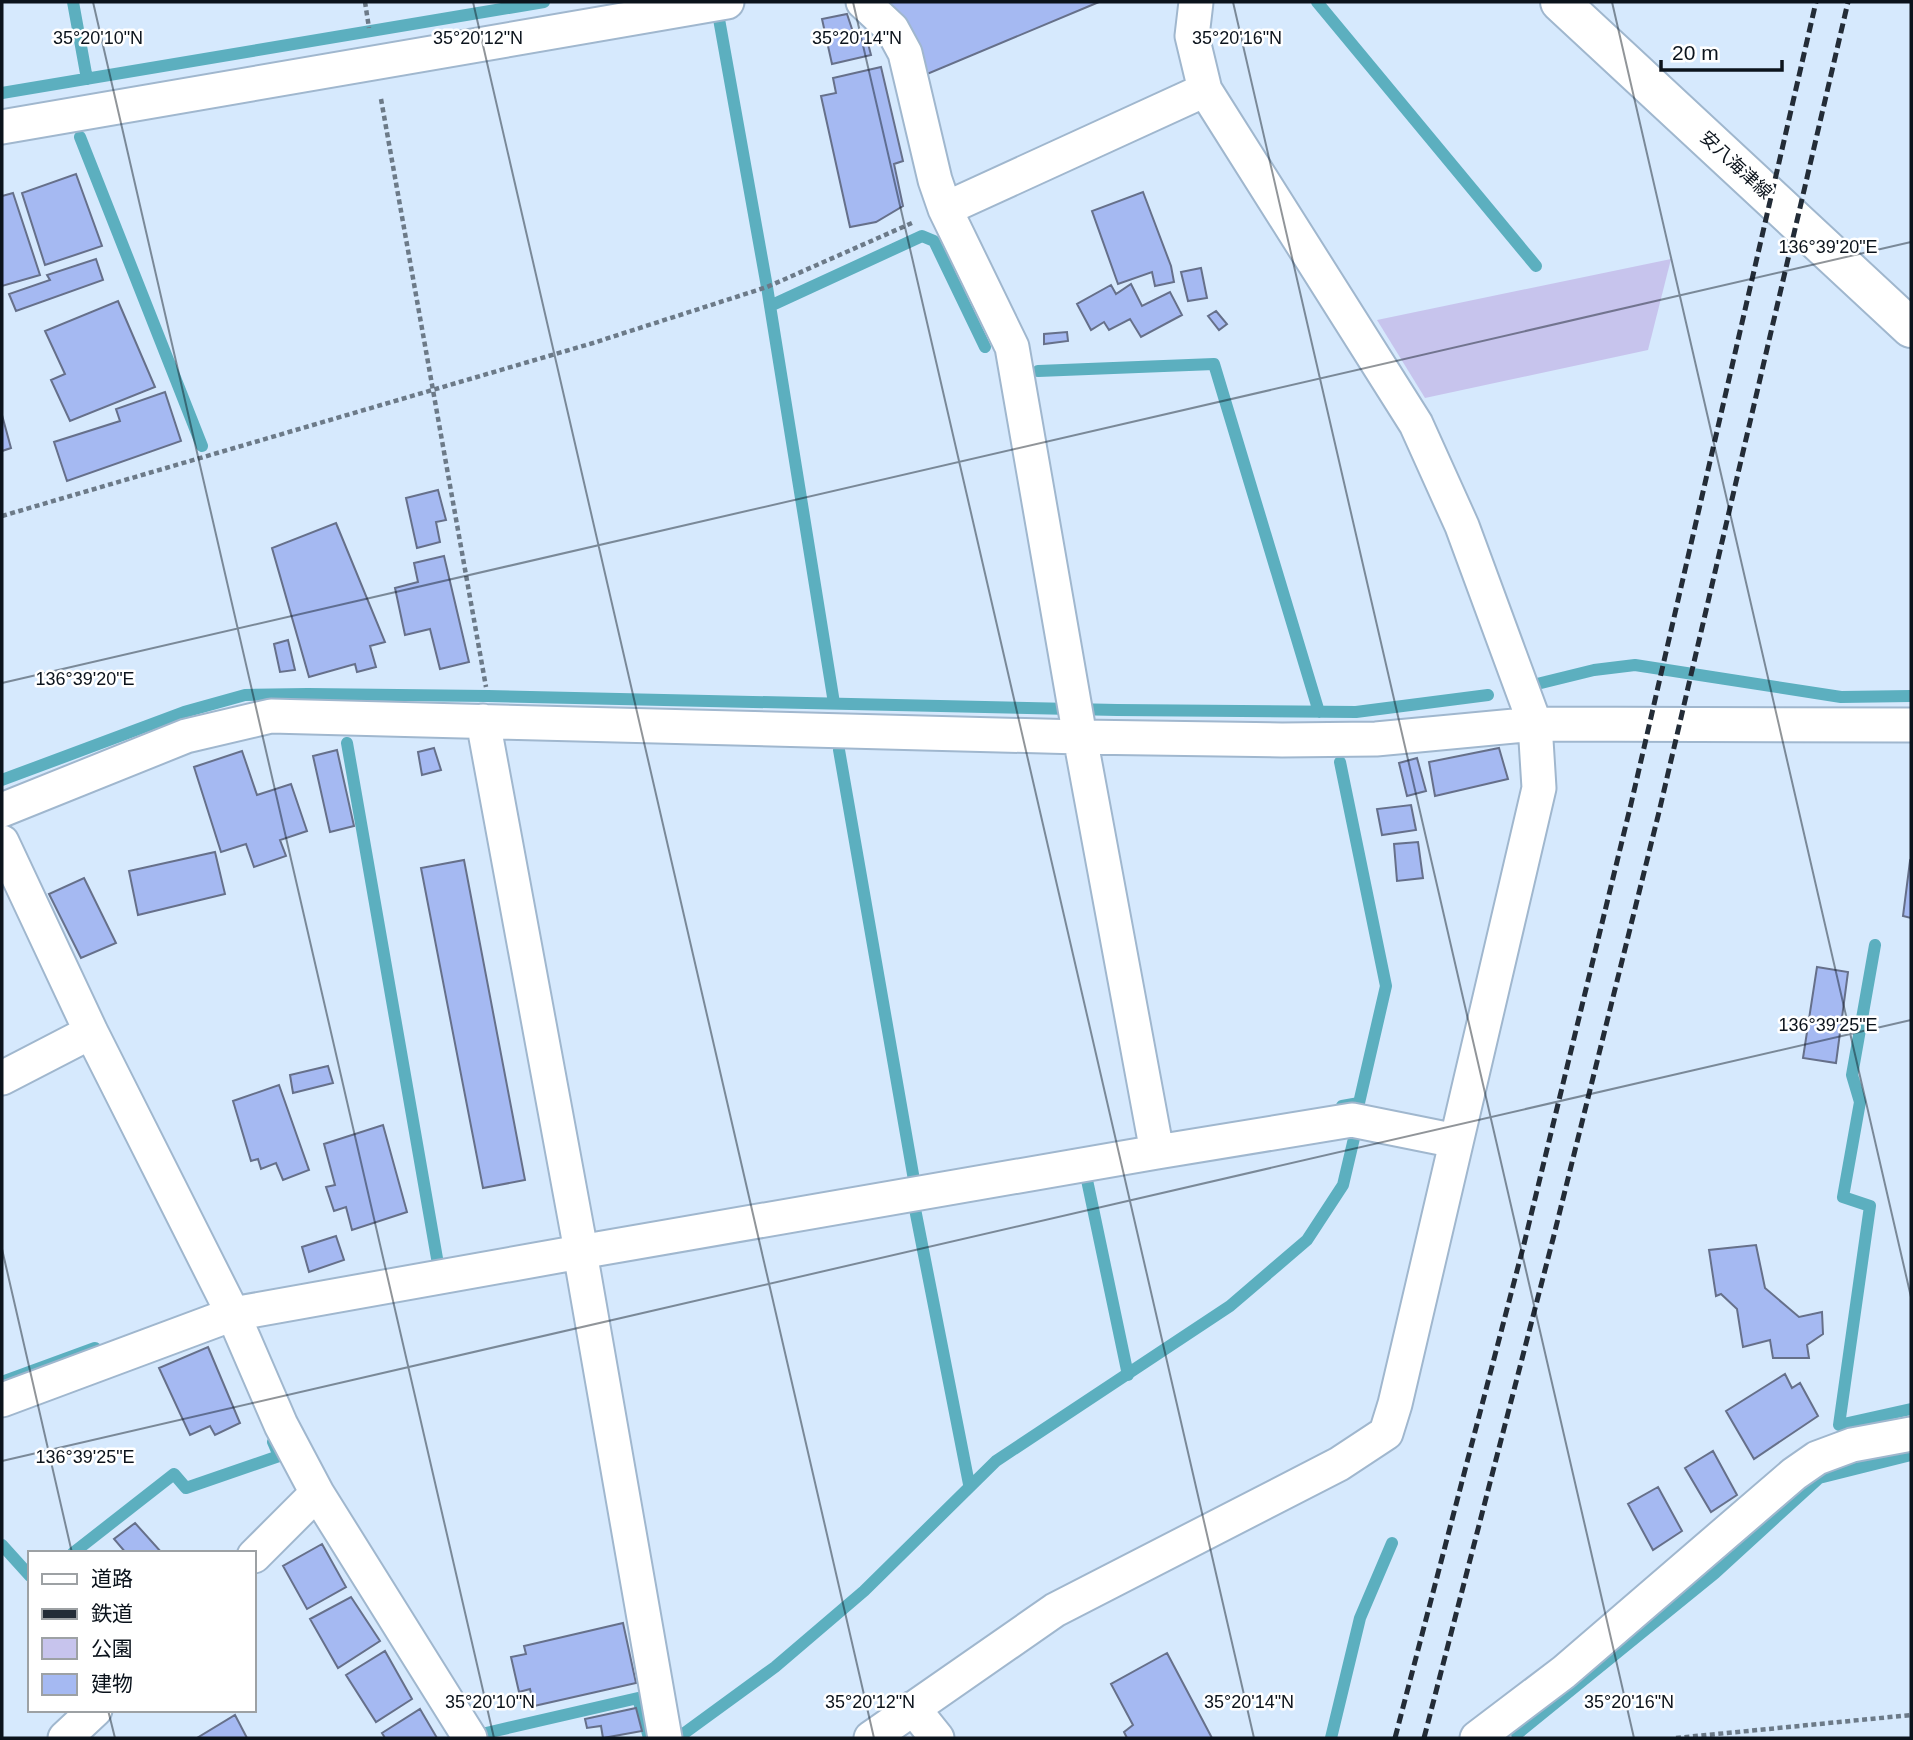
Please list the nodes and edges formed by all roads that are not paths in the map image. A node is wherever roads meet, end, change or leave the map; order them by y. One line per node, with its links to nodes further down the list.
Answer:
1 (727, 2): 6 (street)
2 (863, 2): 7 (street)
3 (1196, 2): 5 (street)
4 (1560, 2): 8 (main road, 安八海津線)
5 (1205, 90): 7 (street); 10 (street)
6 (2, 127)
7 (945, 209): 12 (street)
8 (1911, 328)
9 (488, 722): 12 (street); 13 (street); 19 (street)
10 (1535, 724): 11 (street); 12 (street); 17 (street)
11 (1911, 725)
12 (1080, 737): 18 (street)
13 (2, 810)
14 (2, 842): 15 (street)
15 (91, 1031): 16 (street); 20 (street)
16 (2, 1077)
17 (1456, 1141): 18 (street); 25 (street)
18 (1157, 1152): 19 (street)
19 (580, 1252): 20 (street); 29 (street)
20 (233, 1314): 21 (street); 23 (street)
21 (2, 1400)
22 (1911, 1434): 32 (street)
23 (317, 1493): 24 (street); 28 (street)
24 (256, 1554)
25 (913, 1708): 30 (street); 31 (street)
26 (93, 1712): 27 (street)
27 (65, 1738)
28 (470, 1738)
29 (665, 1738)
30 (870, 1738)
31 (937, 1738)
32 (1477, 1738)

